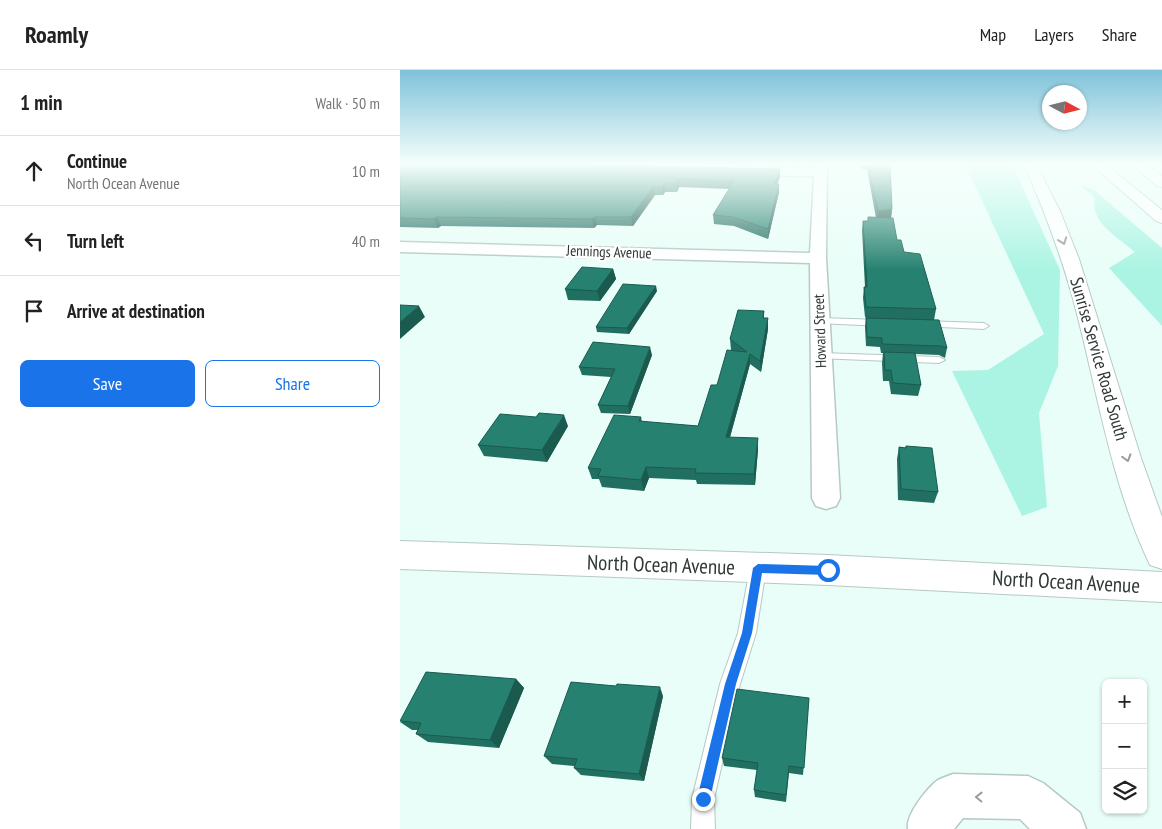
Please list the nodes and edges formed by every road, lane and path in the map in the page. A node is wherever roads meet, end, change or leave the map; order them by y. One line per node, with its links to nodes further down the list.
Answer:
1 (820, 199): 6 (street, Howard Street)
2 (1046, 199): 13 (main road, Sunrise Service Road South, one-way to 13)
3 (1139, 199): 4 (main road)
4 (1162, 218)
5 (400, 247): 6 (street, Jennings Avenue)
6 (818, 258): 7 (street, Howard Street)
7 (820, 321): 8 (lane); 9 (street, Howard Street)
8 (984, 326)
9 (821, 356): 10 (lane); 11 (street, Howard Street)
10 (939, 360)
11 (826, 498)
12 (400, 555): 14 (main road, North Ocean Avenue)
13 (1162, 555)
14 (758, 568): 15 (main road, North Ocean Avenue); 17 (lane)
15 (1162, 587)
16 (1032, 813): 18 (street, one-way to 18); 19 (street)
17 (703, 829)
18 (930, 829)
19 (1064, 829)

